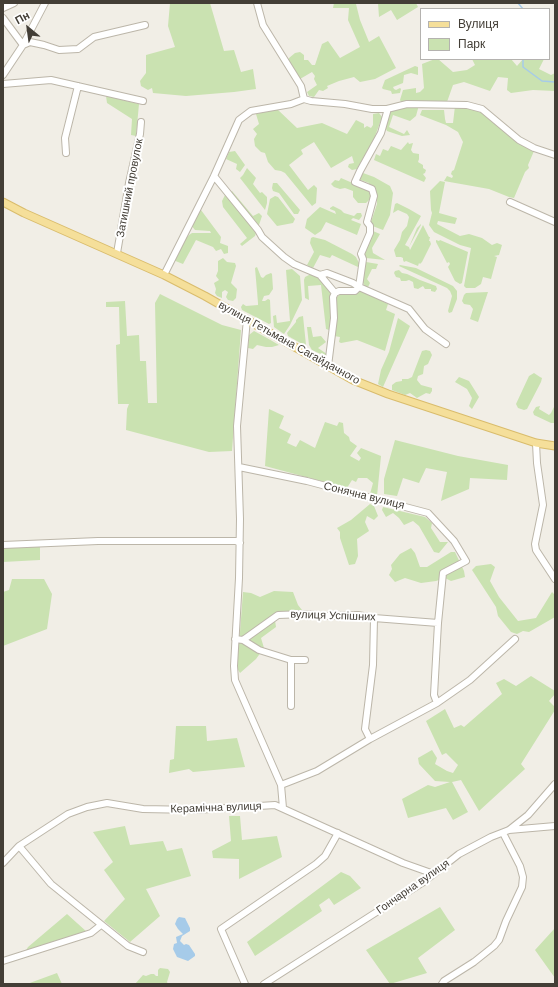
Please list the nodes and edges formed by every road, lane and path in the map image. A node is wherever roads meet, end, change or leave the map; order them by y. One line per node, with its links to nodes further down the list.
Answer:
1 (14, 3): 4 (street)
2 (45, 3): 7 (street)
3 (256, 3): 11 (street)
4 (3, 8)
5 (3, 18): 7 (street)
6 (145, 25): 7 (street)
7 (23, 45): 8 (street)
8 (3, 75)
9 (3, 84): 10 (street)
10 (78, 86): 12 (street); 15 (street)
11 (304, 99): 13 (street); 17 (street)
12 (142, 100)
13 (387, 109): 16 (street); 24 (street)
14 (141, 122): 21 (street, Затишний провулок)
15 (66, 153)
16 (555, 155)
17 (214, 176): 22 (street); 23 (street)
18 (3, 202): 21 (main road, вулиця Гетьмана Сагайдачного)
19 (510, 202): 20 (street)
20 (555, 222)
21 (117, 253): 22 (main road, вулиця Гетьмана Сагайдачного)
22 (164, 274): 26 (main road, вулиця Гетьмана Сагайдачного)
23 (320, 275): 24 (street); 25 (street)
24 (359, 287): 25 (street); 27 (street)
25 (335, 293): 28 (street)
26 (247, 319): 28 (main road, вулиця Гетьмана Сагайдачного); 31 (street)
27 (446, 344)
28 (328, 366): 29 (main road, вулиця Гетьмана Сагайдачного)
29 (536, 443): 30 (main road, вулиця Гетьмана Сагайдачного); 34 (street)
30 (555, 446)
31 (239, 467): 32 (street); 36 (street, Сонячна вулиця)
32 (240, 543): 33 (street); 38 (street)
33 (3, 545)
34 (555, 579)
35 (374, 618): 36 (street, вулиця Успішних); 39 (street, вулиця Успішних); 44 (street)
36 (438, 622): 42 (street)
37 (514, 639): 42 (street)
38 (235, 640): 39 (street); 46 (street)
39 (243, 640): 40 (street)
40 (291, 660): 41 (street); 43 (street)
41 (306, 660)
42 (437, 703): 44 (street)
43 (291, 706)
44 (370, 739): 46 (street)
45 (555, 784): 49 (street, Гончарна вулиця)
46 (281, 785): 47 (street)
47 (283, 808): 50 (street, Керамічна вулиця); 51 (street, Керамічна вулиця)
48 (555, 826): 49 (street)
49 (506, 832): 53 (street, Гончарна вулиця); 59 (street)
50 (338, 833): 53 (street, Керамічна вулиця); 57 (street)
51 (19, 846): 52 (street, Керамічна вулиця); 54 (street)
52 (3, 863)
53 (434, 874): 58 (street, Гончарна вулиця)
54 (102, 925): 55 (street); 56 (street)
55 (143, 952)
56 (3, 961)
57 (245, 984)
58 (264, 984)
59 (442, 984)

